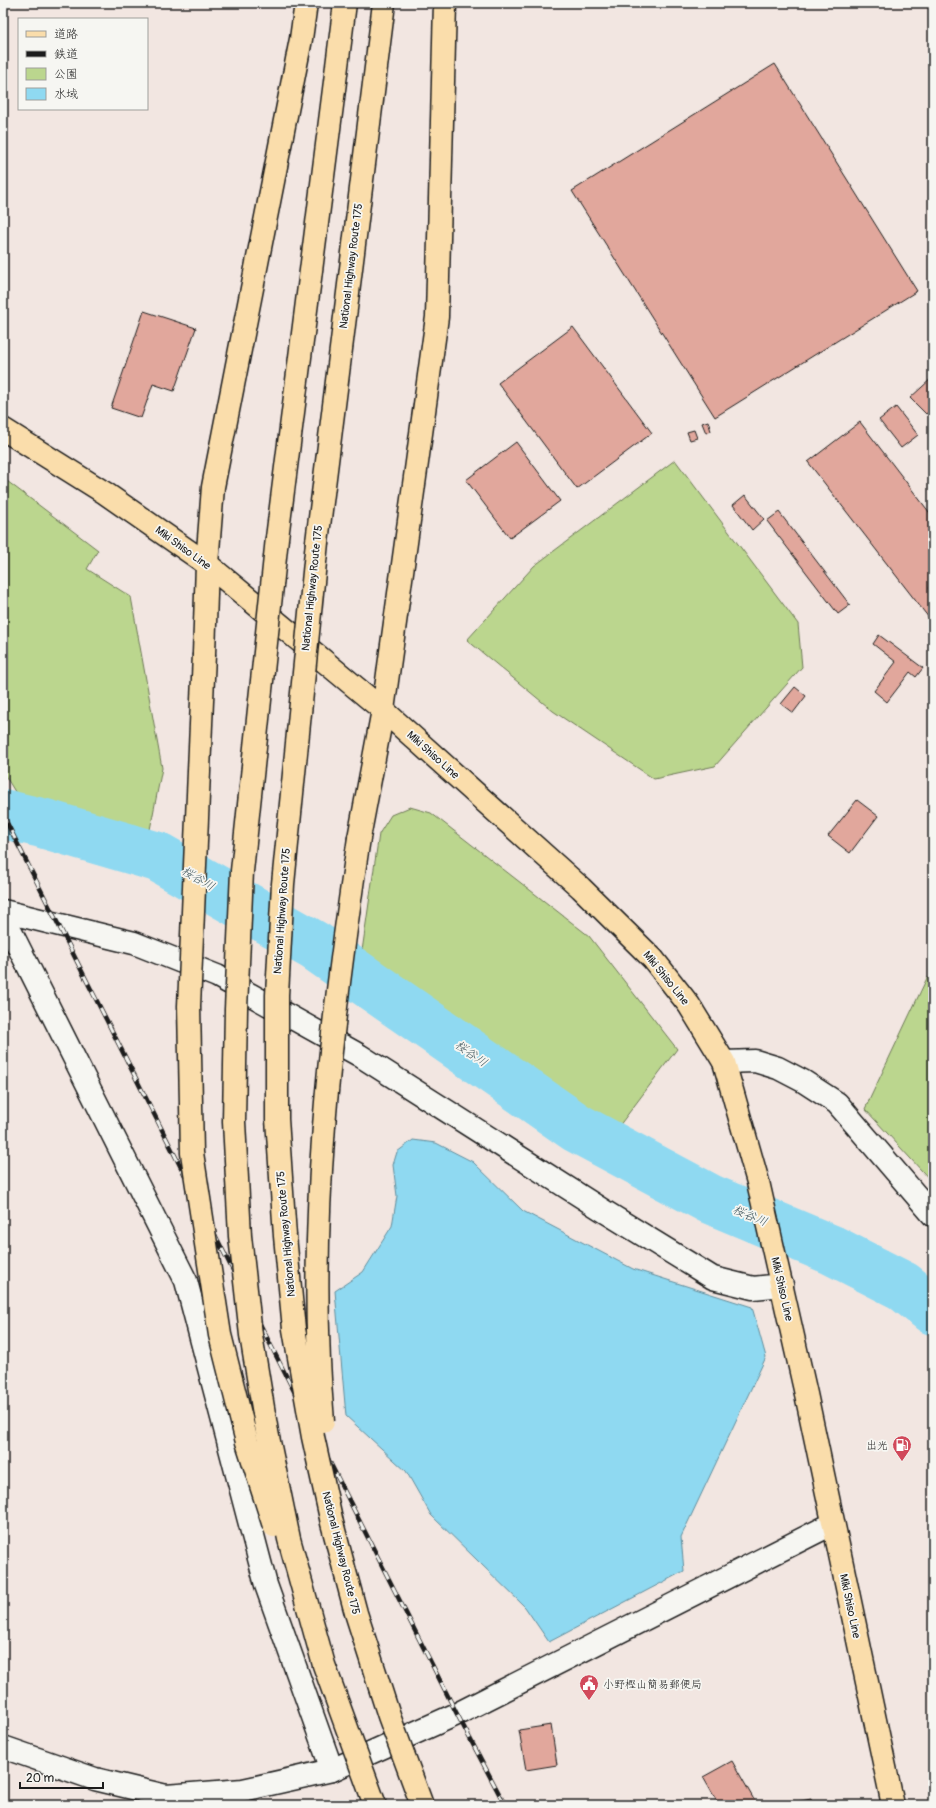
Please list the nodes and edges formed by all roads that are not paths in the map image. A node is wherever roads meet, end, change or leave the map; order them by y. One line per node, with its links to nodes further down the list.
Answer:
1 (306, 3): 6 (main road)
2 (345, 3): 15 (main road, bridge)
3 (384, 3): 13 (main road, National Highway Route 175, bridge)
4 (446, 3): 7 (main road)
5 (3, 429): 6 (main road, Miki Shiso Line)
6 (207, 564): 7 (main road, Miki Shiso Line); 15 (main road, bridge)
7 (382, 710): 10 (main road, Miki Shiso Line); 13 (main road, bridge)
8 (3, 911): 12 (street)
9 (3, 916): 17 (street)
10 (724, 1062): 11 (street); 12 (main road, Miki Shiso Line)
11 (933, 1215)
12 (782, 1285): 14 (main road, Miki Shiso Line)
13 (332, 1523): 20 (main road, National Highway Route 175, bridge)
14 (832, 1524): 17 (street); 21 (main road, Miki Shiso Line)
15 (324, 1665): 19 (main road, bridge)
16 (3, 1747): 18 (street)
17 (332, 1770): 18 (street)
18 (165, 1801)
19 (375, 1805)
20 (422, 1805)
21 (893, 1805)

